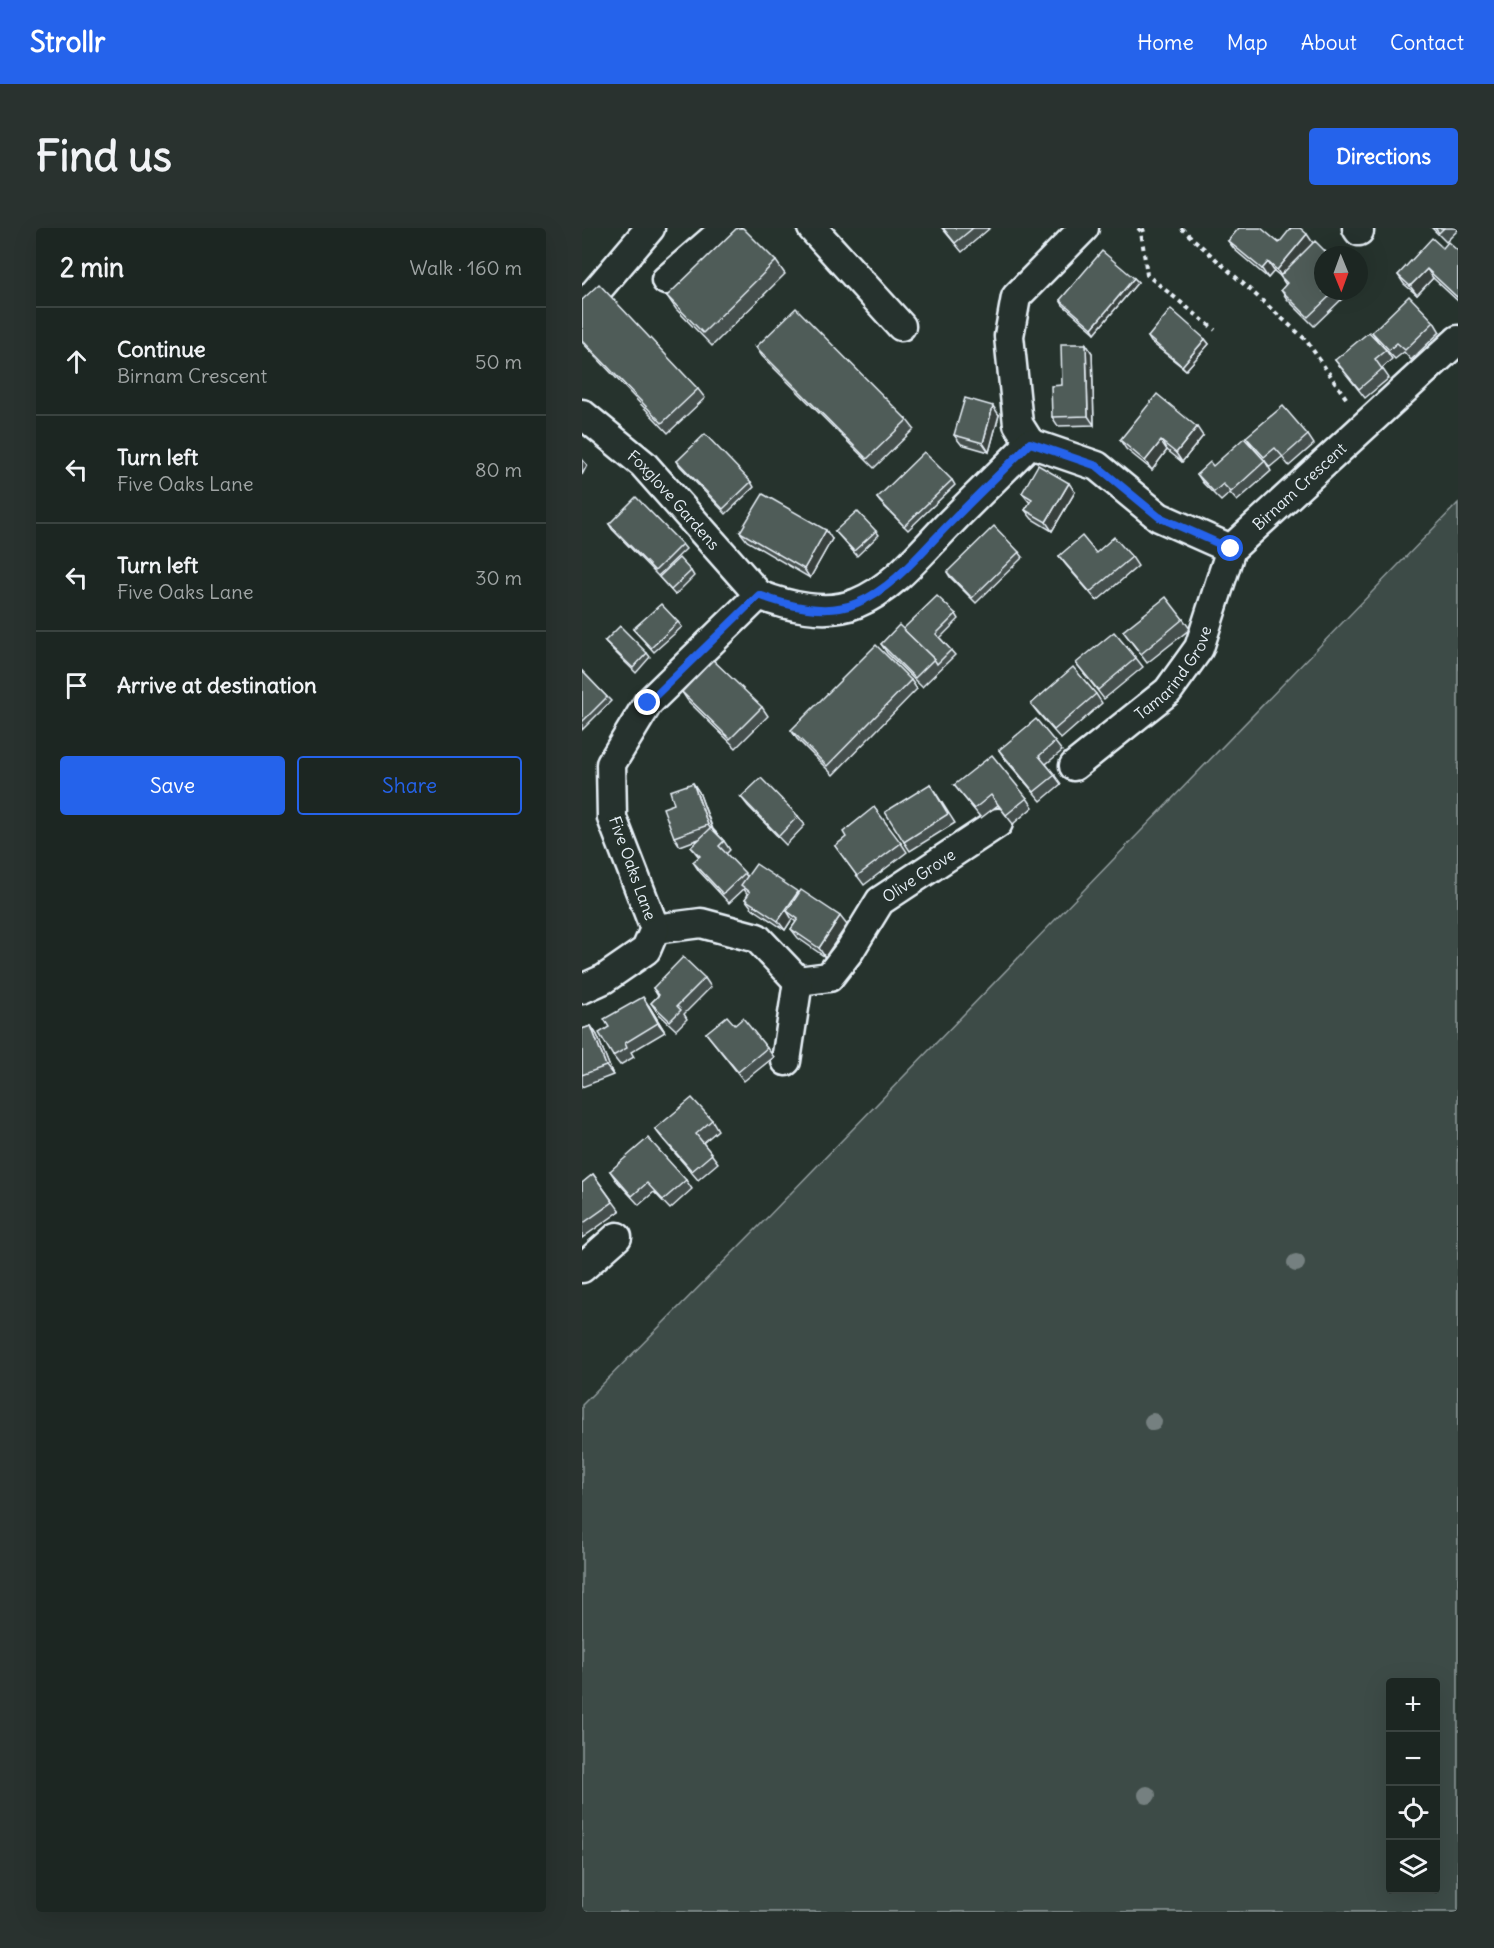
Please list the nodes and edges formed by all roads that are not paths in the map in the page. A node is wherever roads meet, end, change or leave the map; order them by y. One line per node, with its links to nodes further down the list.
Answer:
1 (650, 228): 6 (street)
2 (726, 228): 5 (street)
3 (812, 228): 7 (street)
4 (1084, 228): 10 (street)
5 (666, 280)
6 (582, 308)
7 (901, 326)
8 (1458, 340): 11 (street, Birnam Crescent)
9 (582, 414): 12 (street, Foxglove Gardens)
10 (1030, 443): 11 (street); 12 (street)
11 (1231, 549): 13 (street, Tamarind Grove)
12 (759, 595): 15 (street, Five Oaks Lane)
13 (1074, 766)
14 (998, 822): 16 (street, Olive Grove)
15 (655, 929): 16 (street); 17 (street, Five Oaks Lane)
16 (798, 981): 18 (street)
17 (582, 989)
18 (786, 1061)
19 (617, 1237): 20 (street)
20 (582, 1268)

